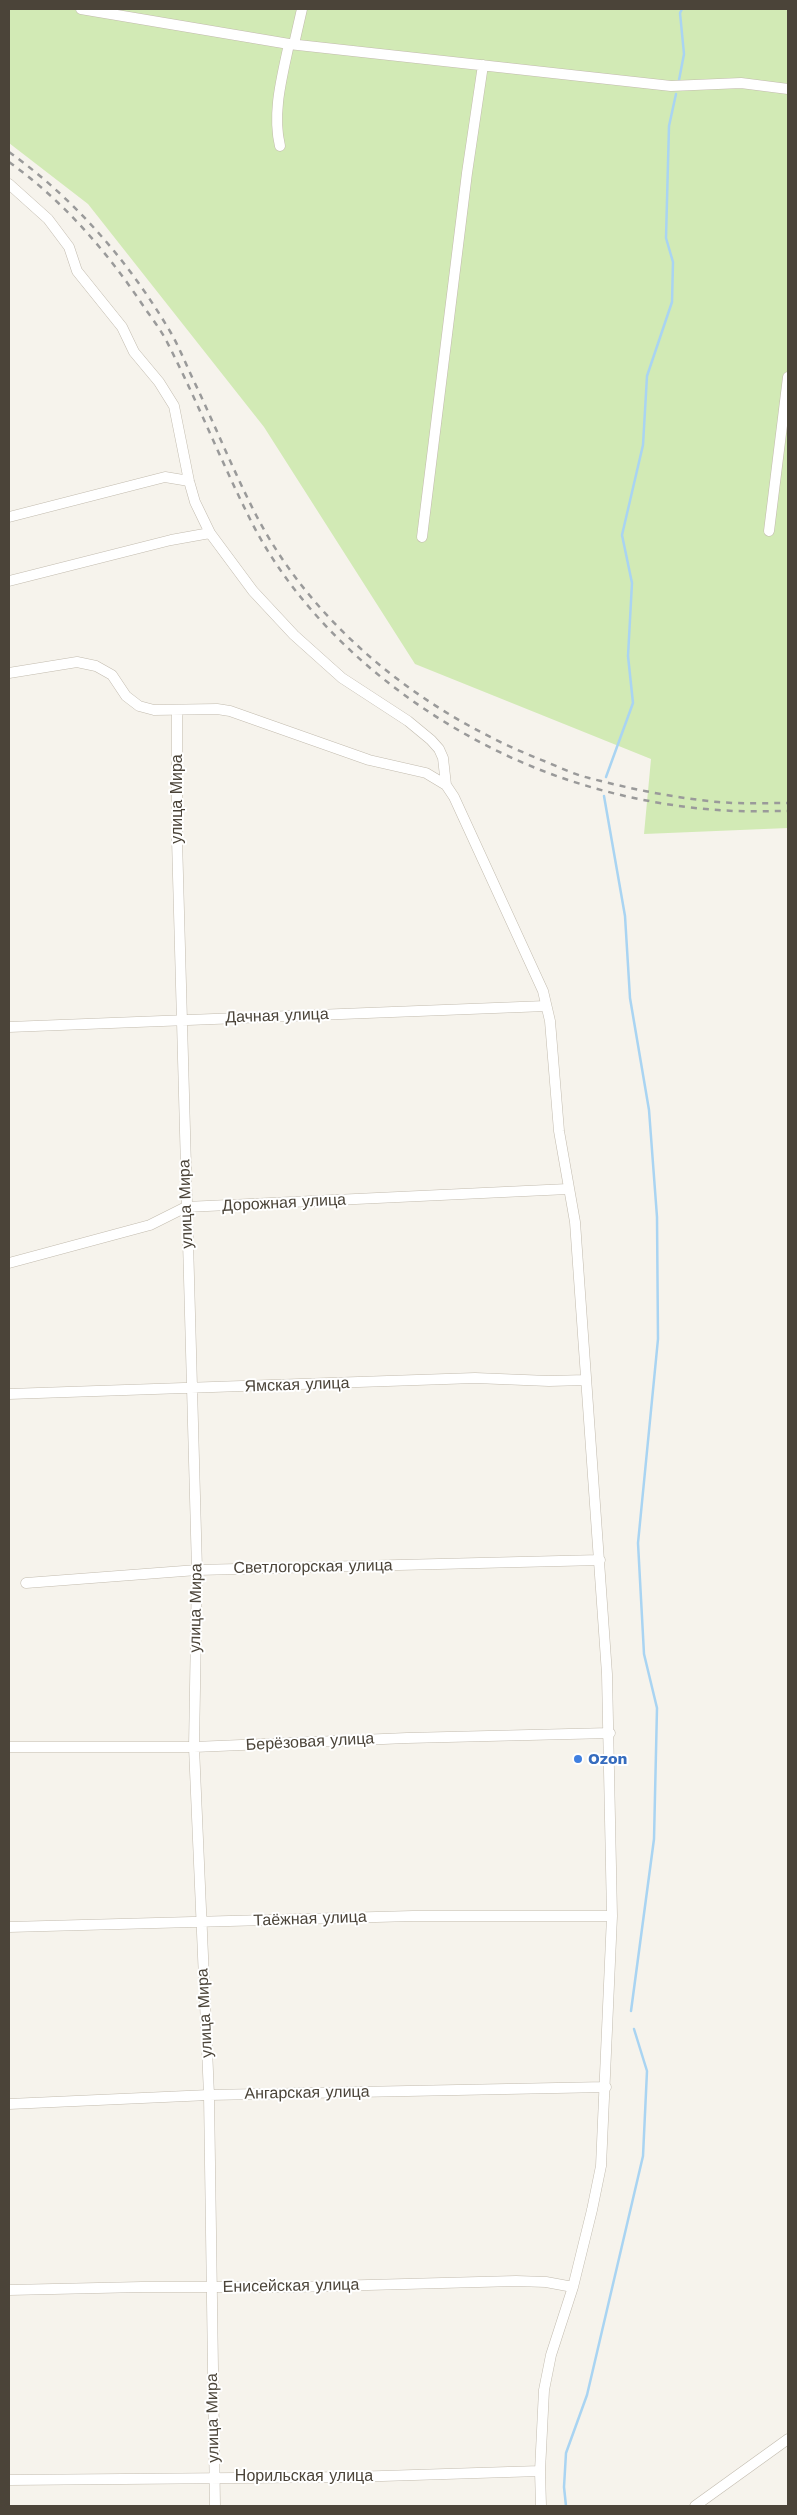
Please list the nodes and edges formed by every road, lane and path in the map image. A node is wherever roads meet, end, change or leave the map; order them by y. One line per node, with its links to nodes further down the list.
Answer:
1 (81, 9): 4 (street)
2 (157, 9): 4 (street)
3 (302, 9): 5 (street)
4 (154, 20): 5 (street)
5 (291, 44): 6 (street); 8 (street)
6 (483, 65): 7 (street); 15 (street)
7 (788, 89)
8 (280, 146)
9 (9, 184): 11 (street)
10 (788, 377): 13 (street)
11 (189, 481): 12 (street); 14 (street)
12 (9, 517)
13 (770, 531)
14 (210, 533): 16 (street); 19 (street)
15 (422, 537)
16 (9, 581)
17 (9, 673): 18 (street)
18 (177, 711): 19 (street); 21 (street, улица Мира)
19 (446, 785): 20 (street)
20 (546, 1006): 21 (street, Дачная улица); 23 (street)
21 (181, 1018): 22 (street, Дачная улица); 24 (street, улица Мира)
22 (9, 1027)
23 (568, 1189): 24 (street, Дорожная улица); 26 (street)
24 (186, 1207): 25 (street, Дорожная улица); 27 (street, улица Мира)
25 (9, 1263)
26 (586, 1380): 27 (street, Ямская улица); 29 (street)
27 (192, 1389): 28 (street, Ямская улица); 30 (street, улица Мира)
28 (9, 1394)
29 (600, 1560): 30 (street, Светлогорская улица); 32 (street)
30 (197, 1570): 31 (street, Светлогорская улица); 34 (street, улица Мира)
31 (26, 1583)
32 (610, 1732): 34 (street, Берёзовая улица); 35 (street)
33 (9, 1747): 34 (street, Берёзовая улица)
34 (194, 1748): 36 (street, улица Мира)
35 (612, 1916): 36 (street, Таёжная улица); 38 (street)
36 (200, 1922): 37 (street, Таёжная улица); 39 (street, улица Мира)
37 (9, 1927)
38 (606, 2087): 39 (street, Ангарская улица); 42 (street)
39 (209, 2095): 40 (street, Ангарская улица); 41 (street, улица Мира)
40 (9, 2104)
41 (210, 2287): 42 (street, Енисейская улица); 43 (street, Енисейская улица); 46 (street, улица Мира)
42 (573, 2287): 45 (street)
43 (9, 2290)
44 (788, 2439): 50 (street)
45 (540, 2471): 46 (street, Норильская улица); 49 (street)
46 (214, 2477): 47 (street, Норильская улица); 48 (street, улица Мира)
47 (9, 2480)
48 (215, 2506)
49 (541, 2506)
50 (695, 2506)

